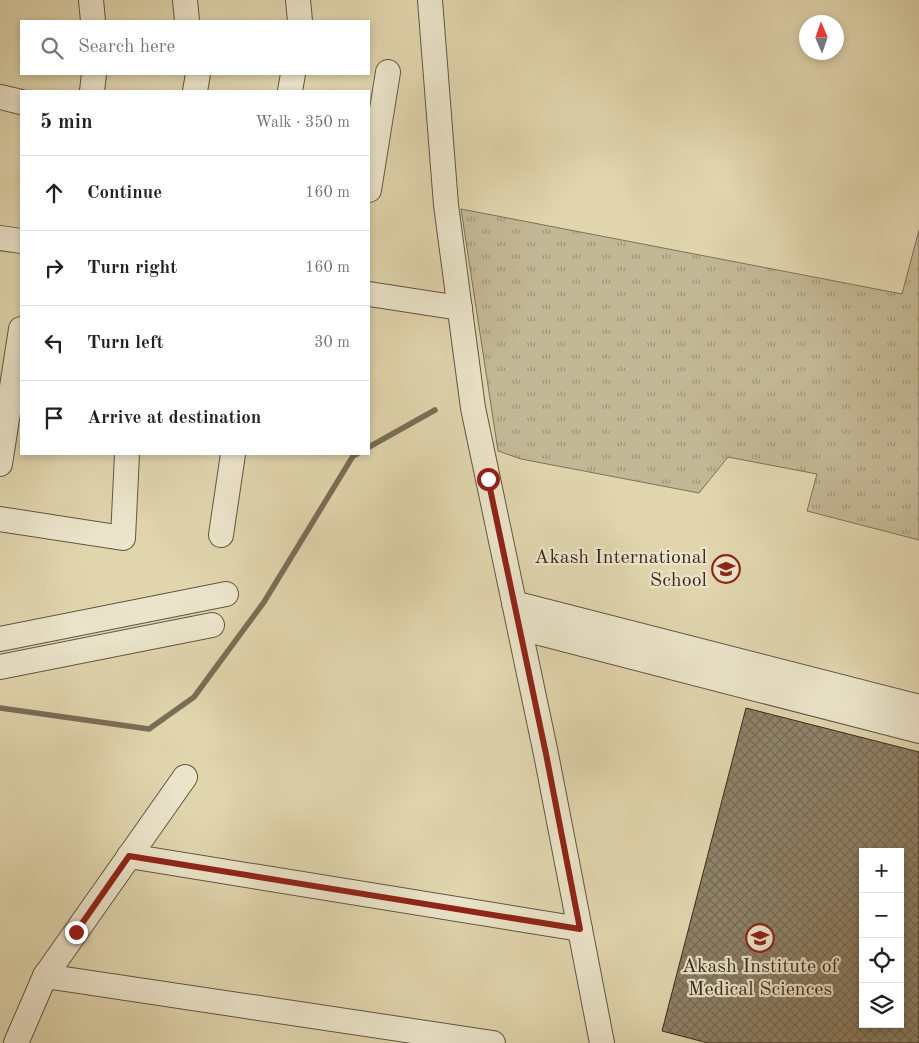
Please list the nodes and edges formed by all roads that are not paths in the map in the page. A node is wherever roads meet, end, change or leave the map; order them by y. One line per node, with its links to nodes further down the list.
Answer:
1 (92, 0): 5 (street)
2 (186, 0): 6 (street)
3 (298, 0): 7 (street)
4 (430, 0): 21 (street)
5 (93, 20)
6 (187, 20)
7 (300, 20)
8 (388, 72): 17 (street)
9 (94, 75): 12 (street)
10 (198, 75): 13 (street)
11 (293, 75): 14 (street)
12 (92, 90)
13 (195, 90)
14 (290, 90)
15 (0, 96): 16 (street)
16 (20, 102)
17 (370, 184)
18 (0, 238): 19 (street)
19 (20, 241)
20 (370, 294): 21 (street)
21 (460, 308): 29 (street)
22 (20, 334): 25 (street)
23 (127, 455): 26 (street)
24 (233, 455): 27 (street)
25 (0, 464)
26 (0, 520)
27 (221, 535)
28 (226, 594): 32 (street)
29 (514, 603): 31 (street); 34 (street)
30 (212, 625): 33 (street)
31 (520, 628): 35 (street); 38 (street)
32 (0, 639)
33 (0, 667)
34 (919, 707)
35 (919, 731)
36 (185, 777): 37 (street)
37 (129, 856): 38 (street); 39 (street)
38 (580, 929): 42 (street)
39 (45, 976): 40 (street); 41 (street)
40 (16, 1043)
41 (493, 1043)
42 (602, 1043)

